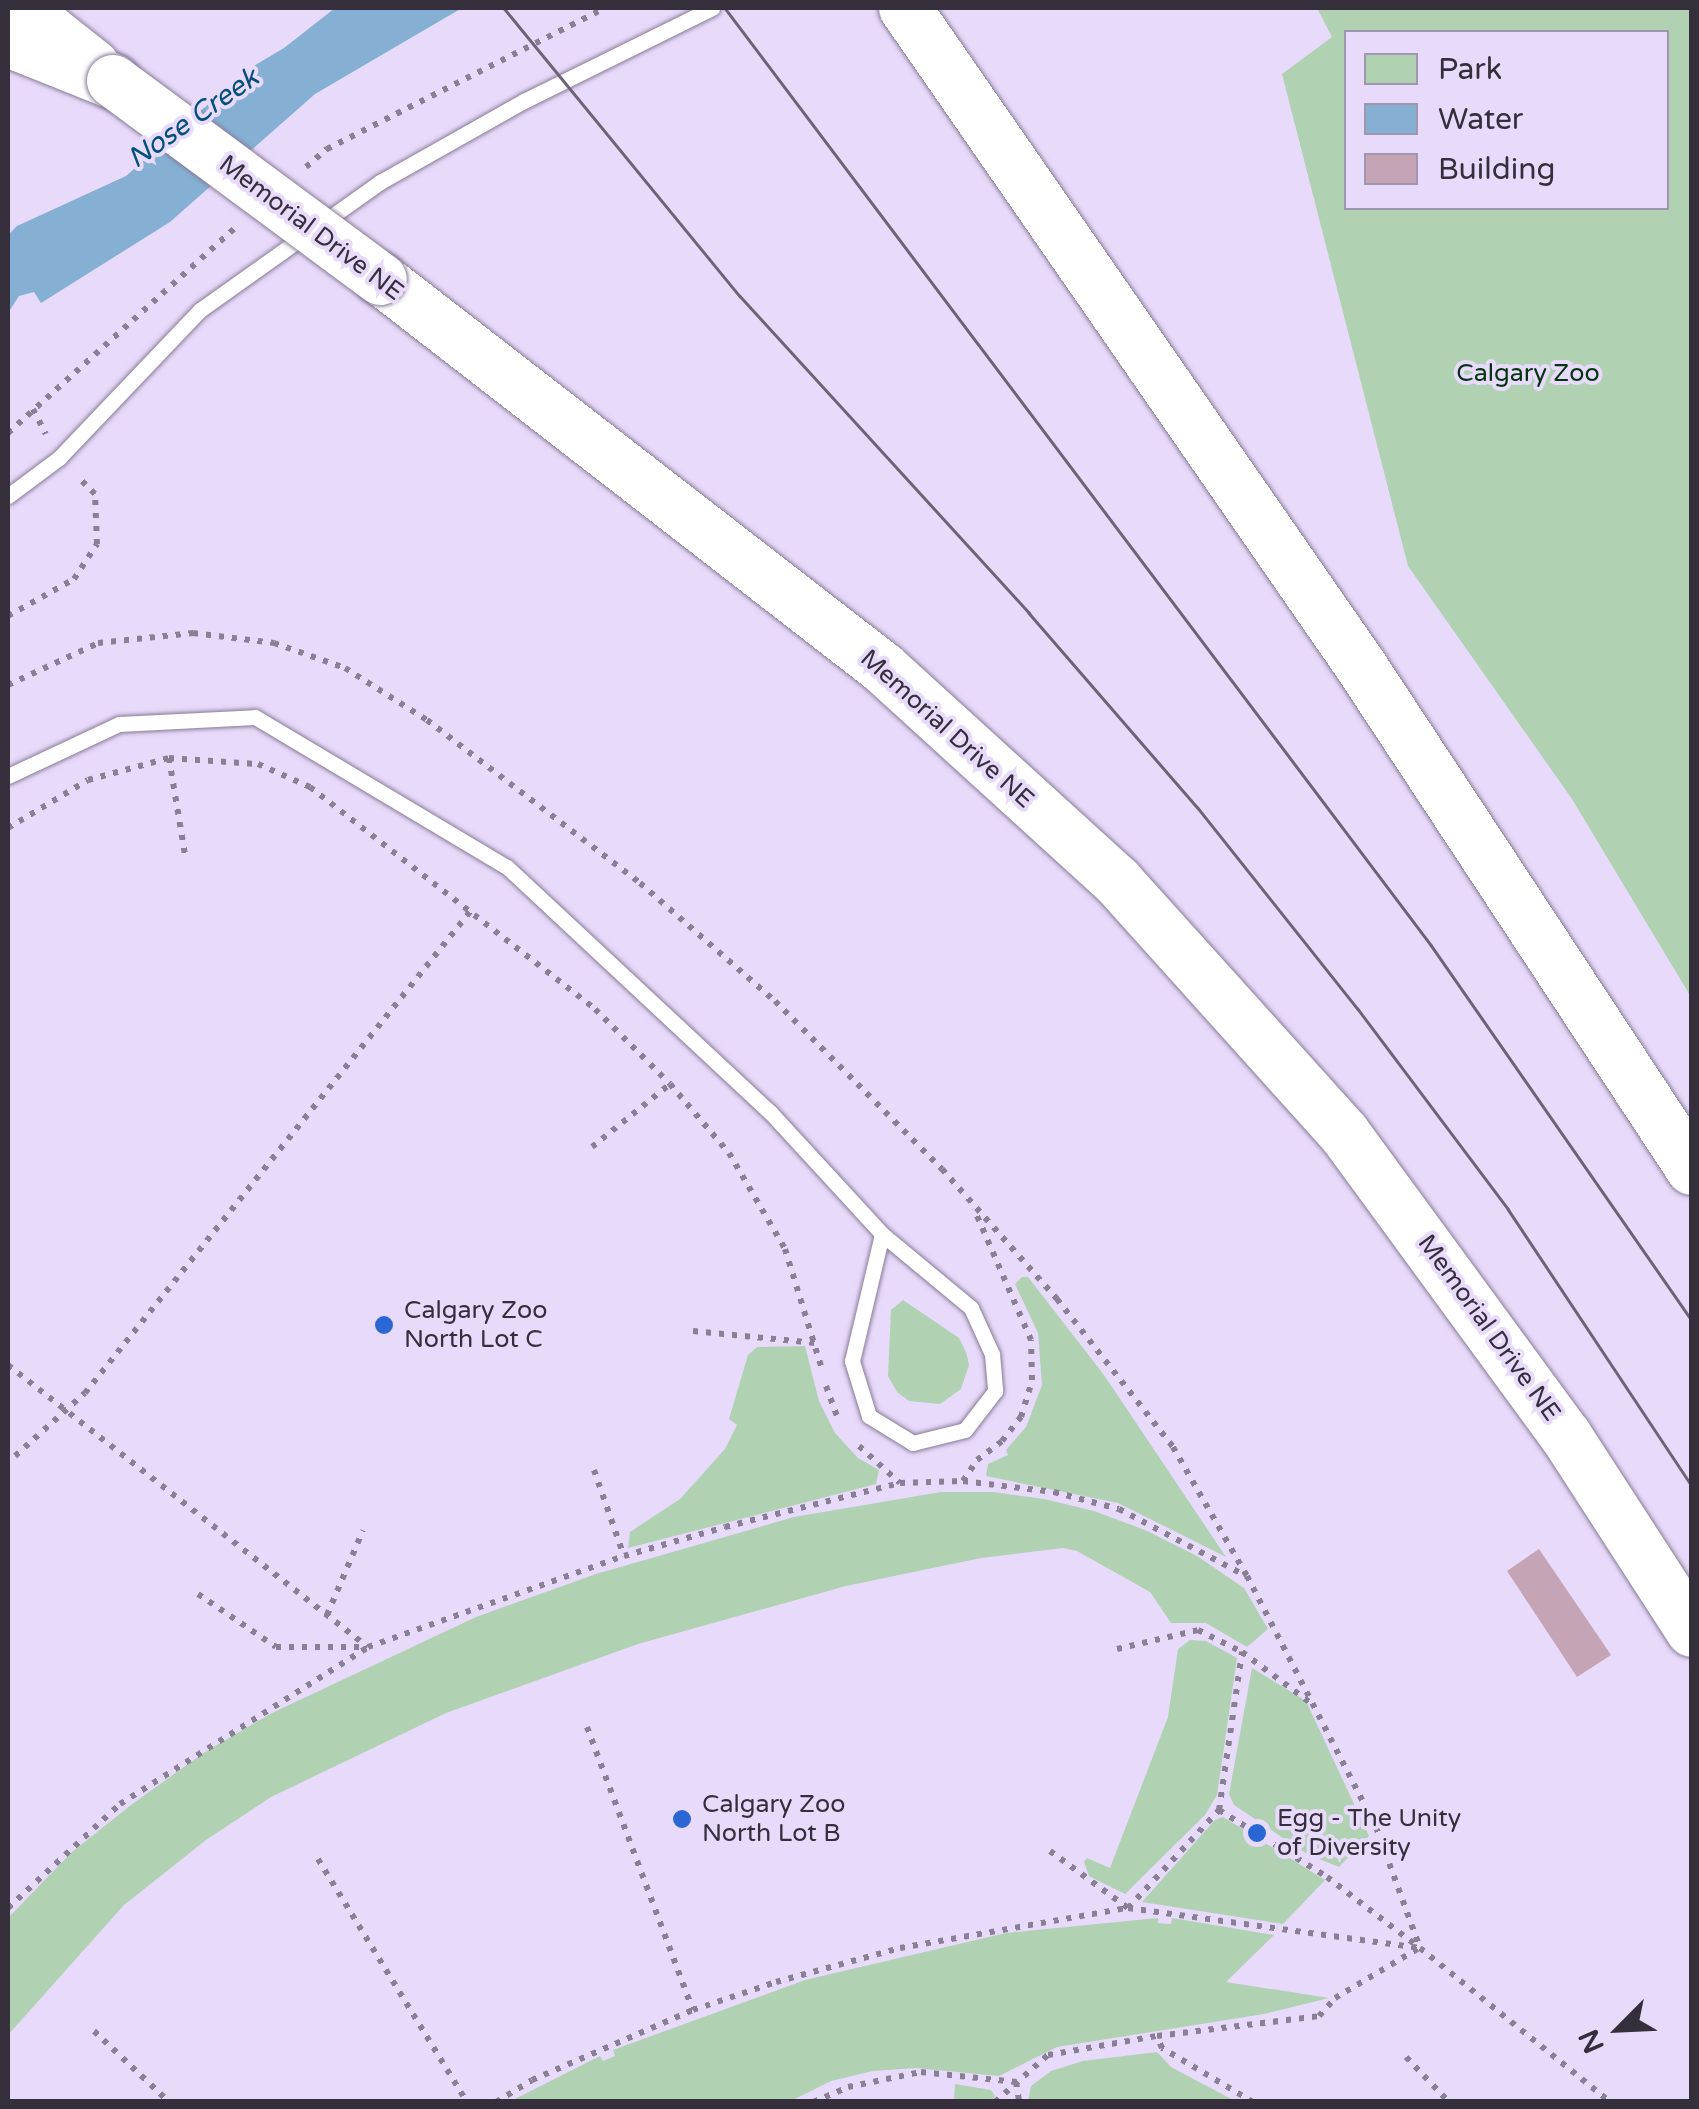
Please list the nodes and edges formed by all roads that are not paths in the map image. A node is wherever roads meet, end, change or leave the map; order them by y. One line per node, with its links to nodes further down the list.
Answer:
1 (21, 8): 5 (highway, Memorial Drive NE)
2 (712, 8): 6 (lane)
3 (910, 16): 8 (highway)
4 (8, 39): 5 (highway)
5 (112, 81): 10 (highway, Memorial Drive NE, bridge)
6 (8, 496)
7 (8, 776): 9 (lane)
8 (1692, 1169)
9 (882, 1234): 9 (lane)
10 (1692, 1631)

